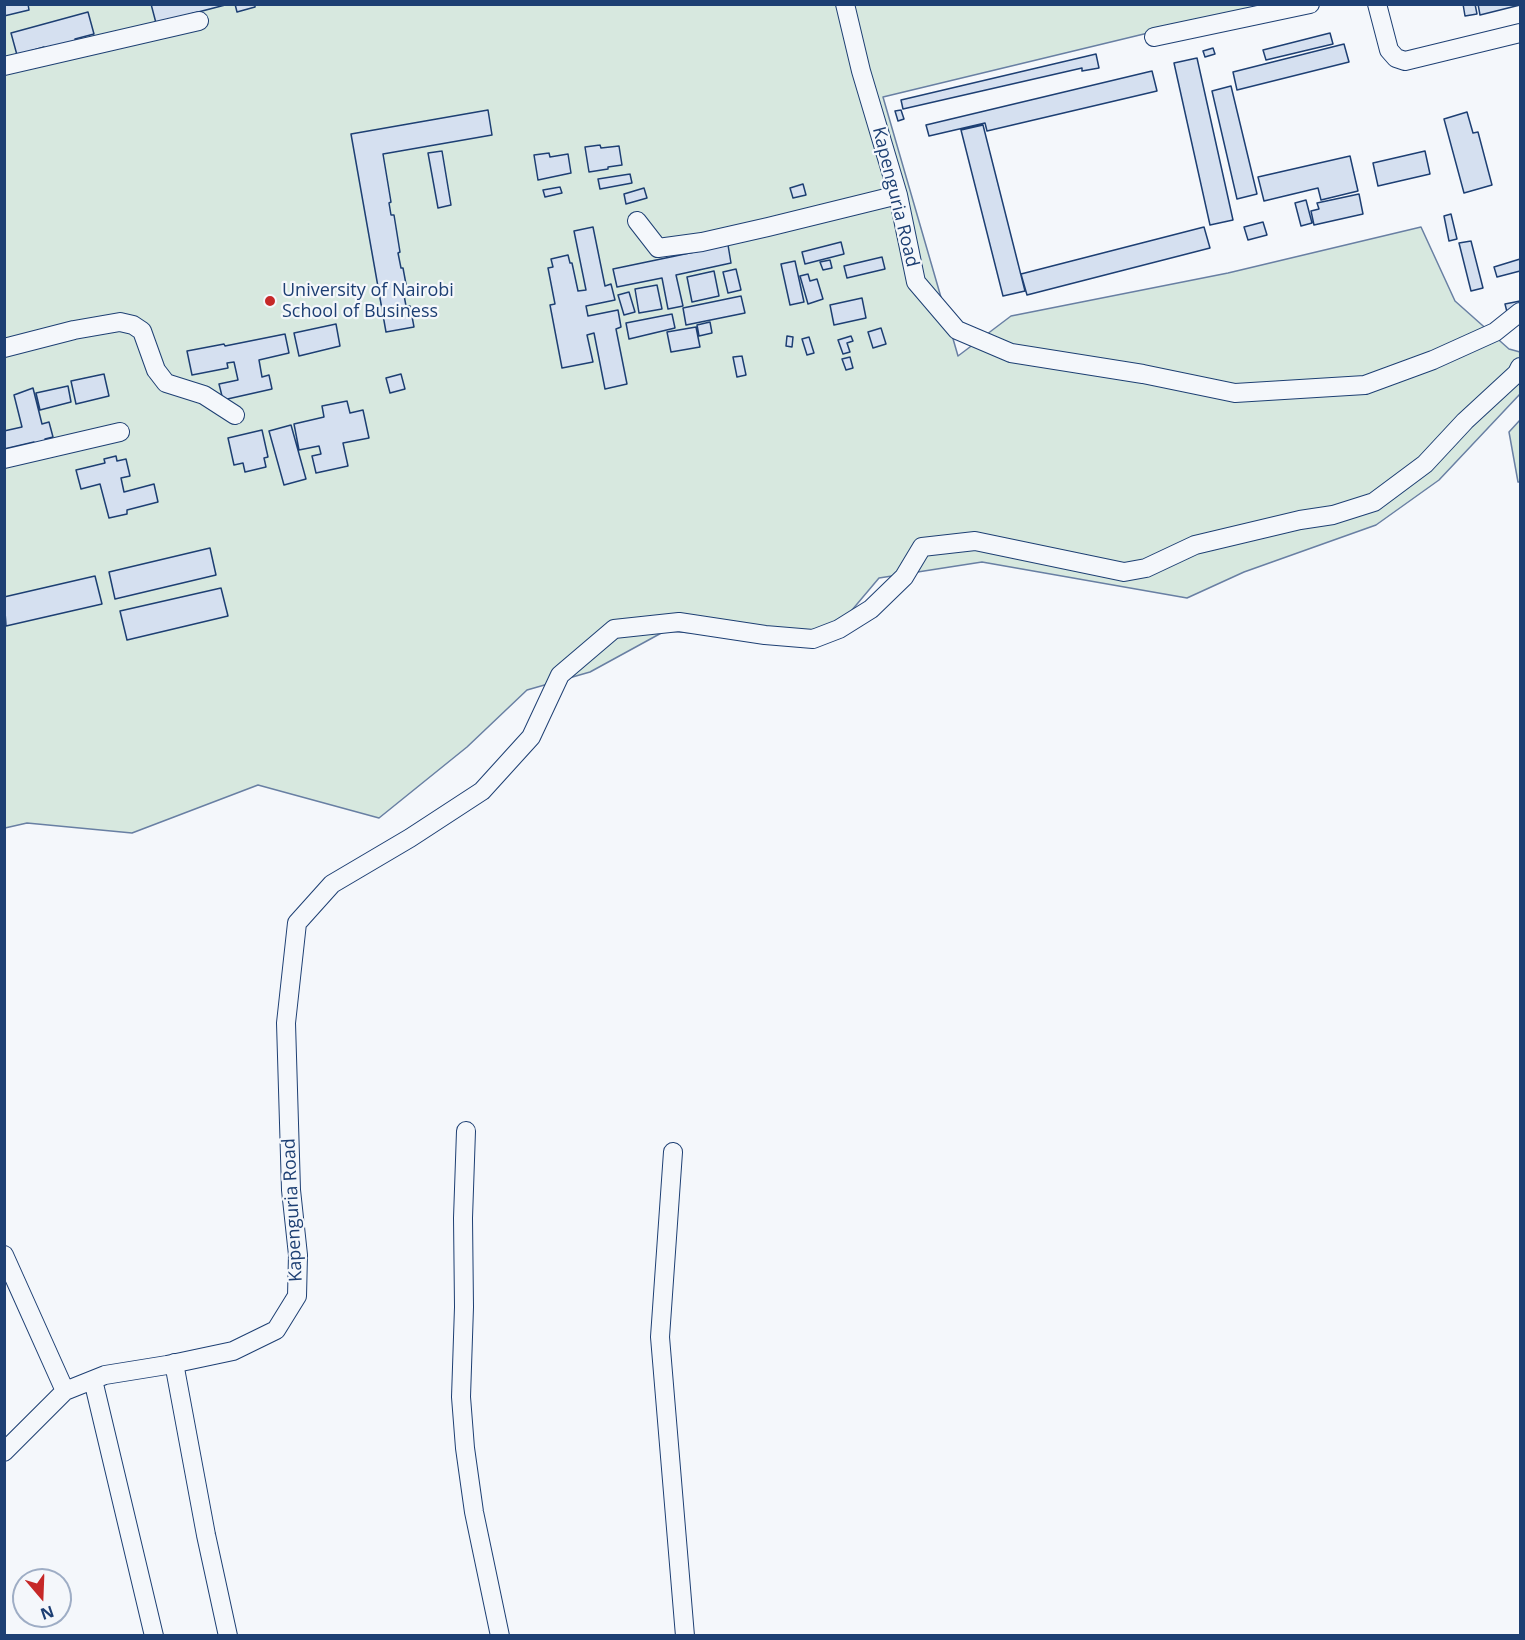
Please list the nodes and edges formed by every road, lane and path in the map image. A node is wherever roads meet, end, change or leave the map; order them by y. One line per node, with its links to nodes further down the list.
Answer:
1 (845, 4): 8 (street, Kapenguria Road)
2 (1310, 4): 6 (street)
3 (1377, 4): 5 (street)
4 (199, 21): 7 (street)
5 (1521, 33)
6 (1154, 37)
7 (4, 66)
8 (897, 195): 9 (street); 10 (street, Kapenguria Road)
9 (638, 221)
10 (1521, 312)
11 (4, 348): 13 (street)
12 (1521, 367): 19 (street, Kapenguria Road)
13 (235, 416)
14 (120, 432): 15 (street)
15 (4, 459)
16 (466, 1131): 25 (street)
17 (673, 1152): 26 (street)
18 (4, 1255): 21 (street)
19 (174, 1363): 20 (street, Kapenguria Road); 24 (street)
20 (93, 1380): 21 (street, Kapenguria Road); 23 (street)
21 (65, 1391): 22 (street, Kapenguria Road)
22 (4, 1452)
23 (154, 1635)
24 (228, 1635)
25 (500, 1635)
26 (686, 1635)

